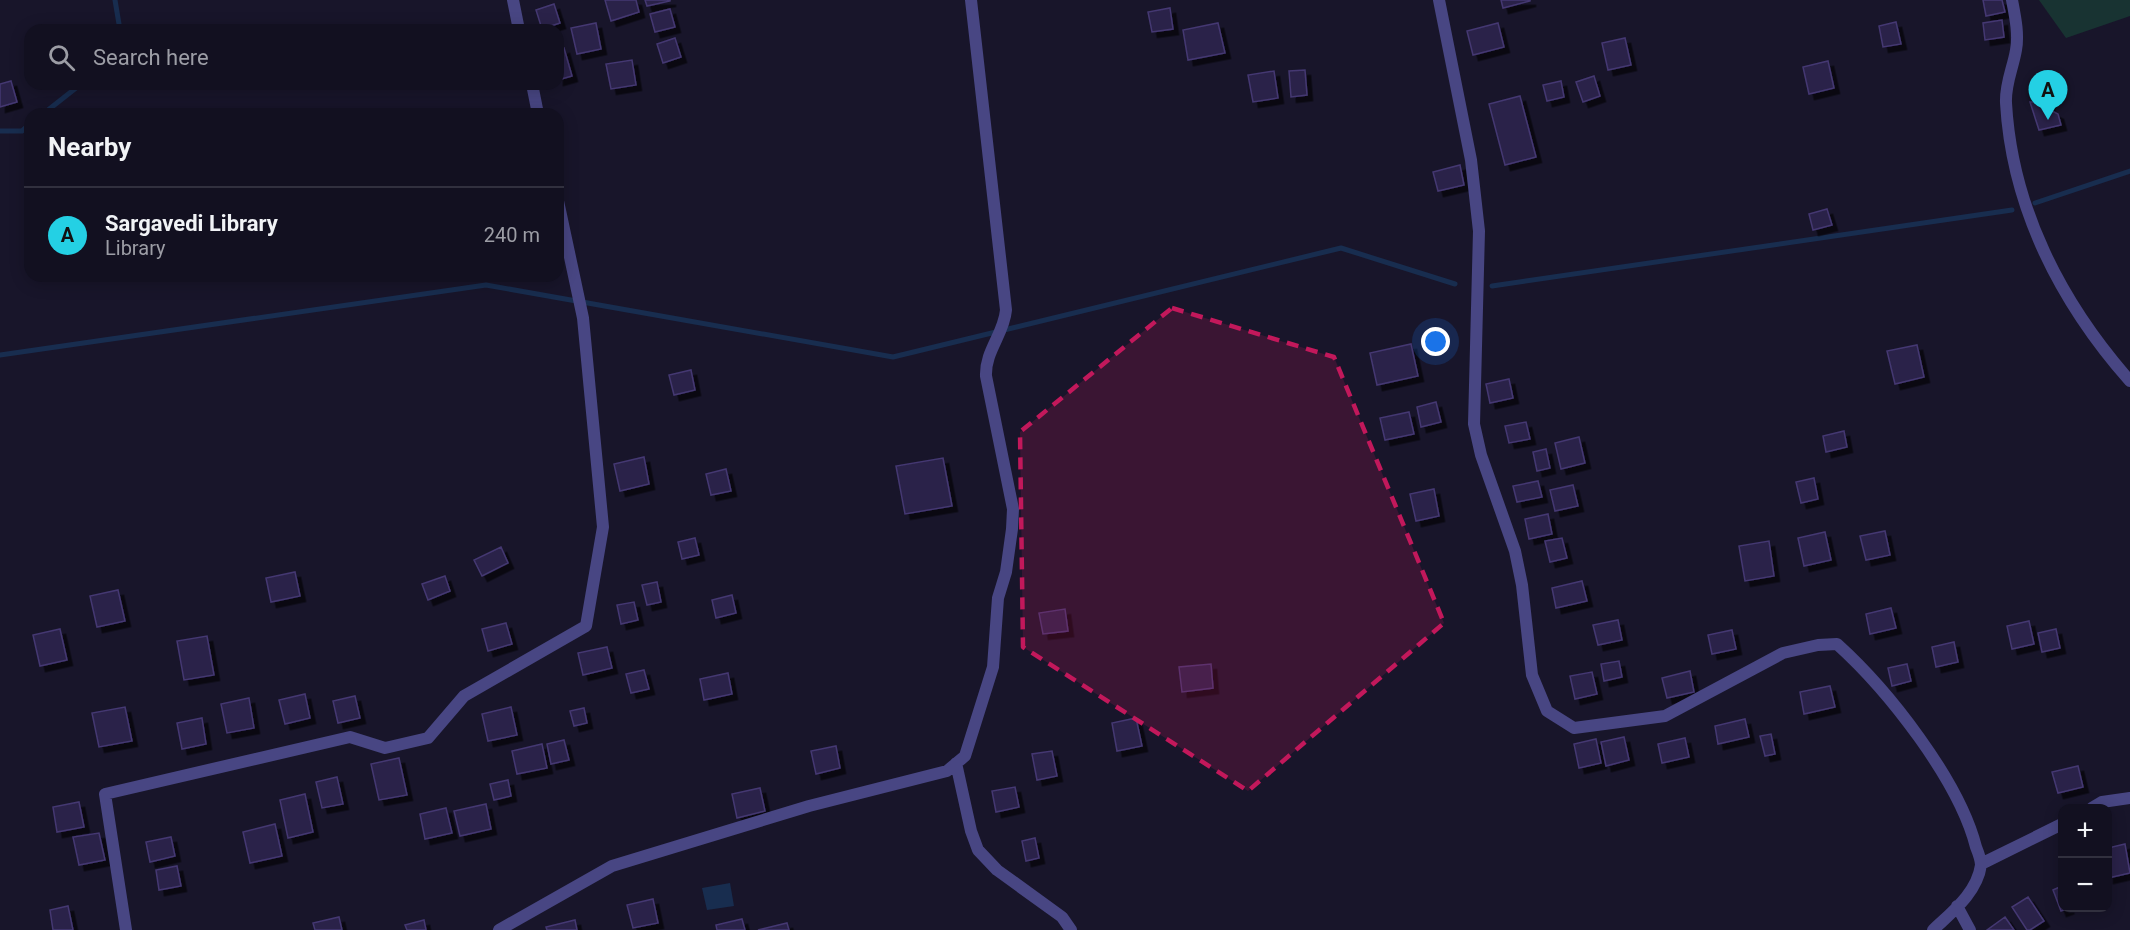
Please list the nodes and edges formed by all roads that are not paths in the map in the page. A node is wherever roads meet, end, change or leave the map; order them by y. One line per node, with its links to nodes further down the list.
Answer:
1 (513, 0): 5 (street)
2 (971, 0): 10 (street)
3 (1439, 0): 14 (street)
4 (2012, 0): 9 (street)
5 (518, 24)
6 (533, 90): 7 (street)
7 (537, 108)
8 (564, 227): 16 (street)
9 (2130, 381)
10 (956, 764): 17 (street); 18 (street)
11 (2130, 798): 12 (street)
12 (2099, 804)
13 (2058, 826): 14 (street)
14 (1981, 864): 15 (street)
15 (1958, 906): 19 (street); 20 (street)
16 (126, 930)
17 (499, 930)
18 (1071, 930)
19 (1933, 930)
20 (1970, 930)

